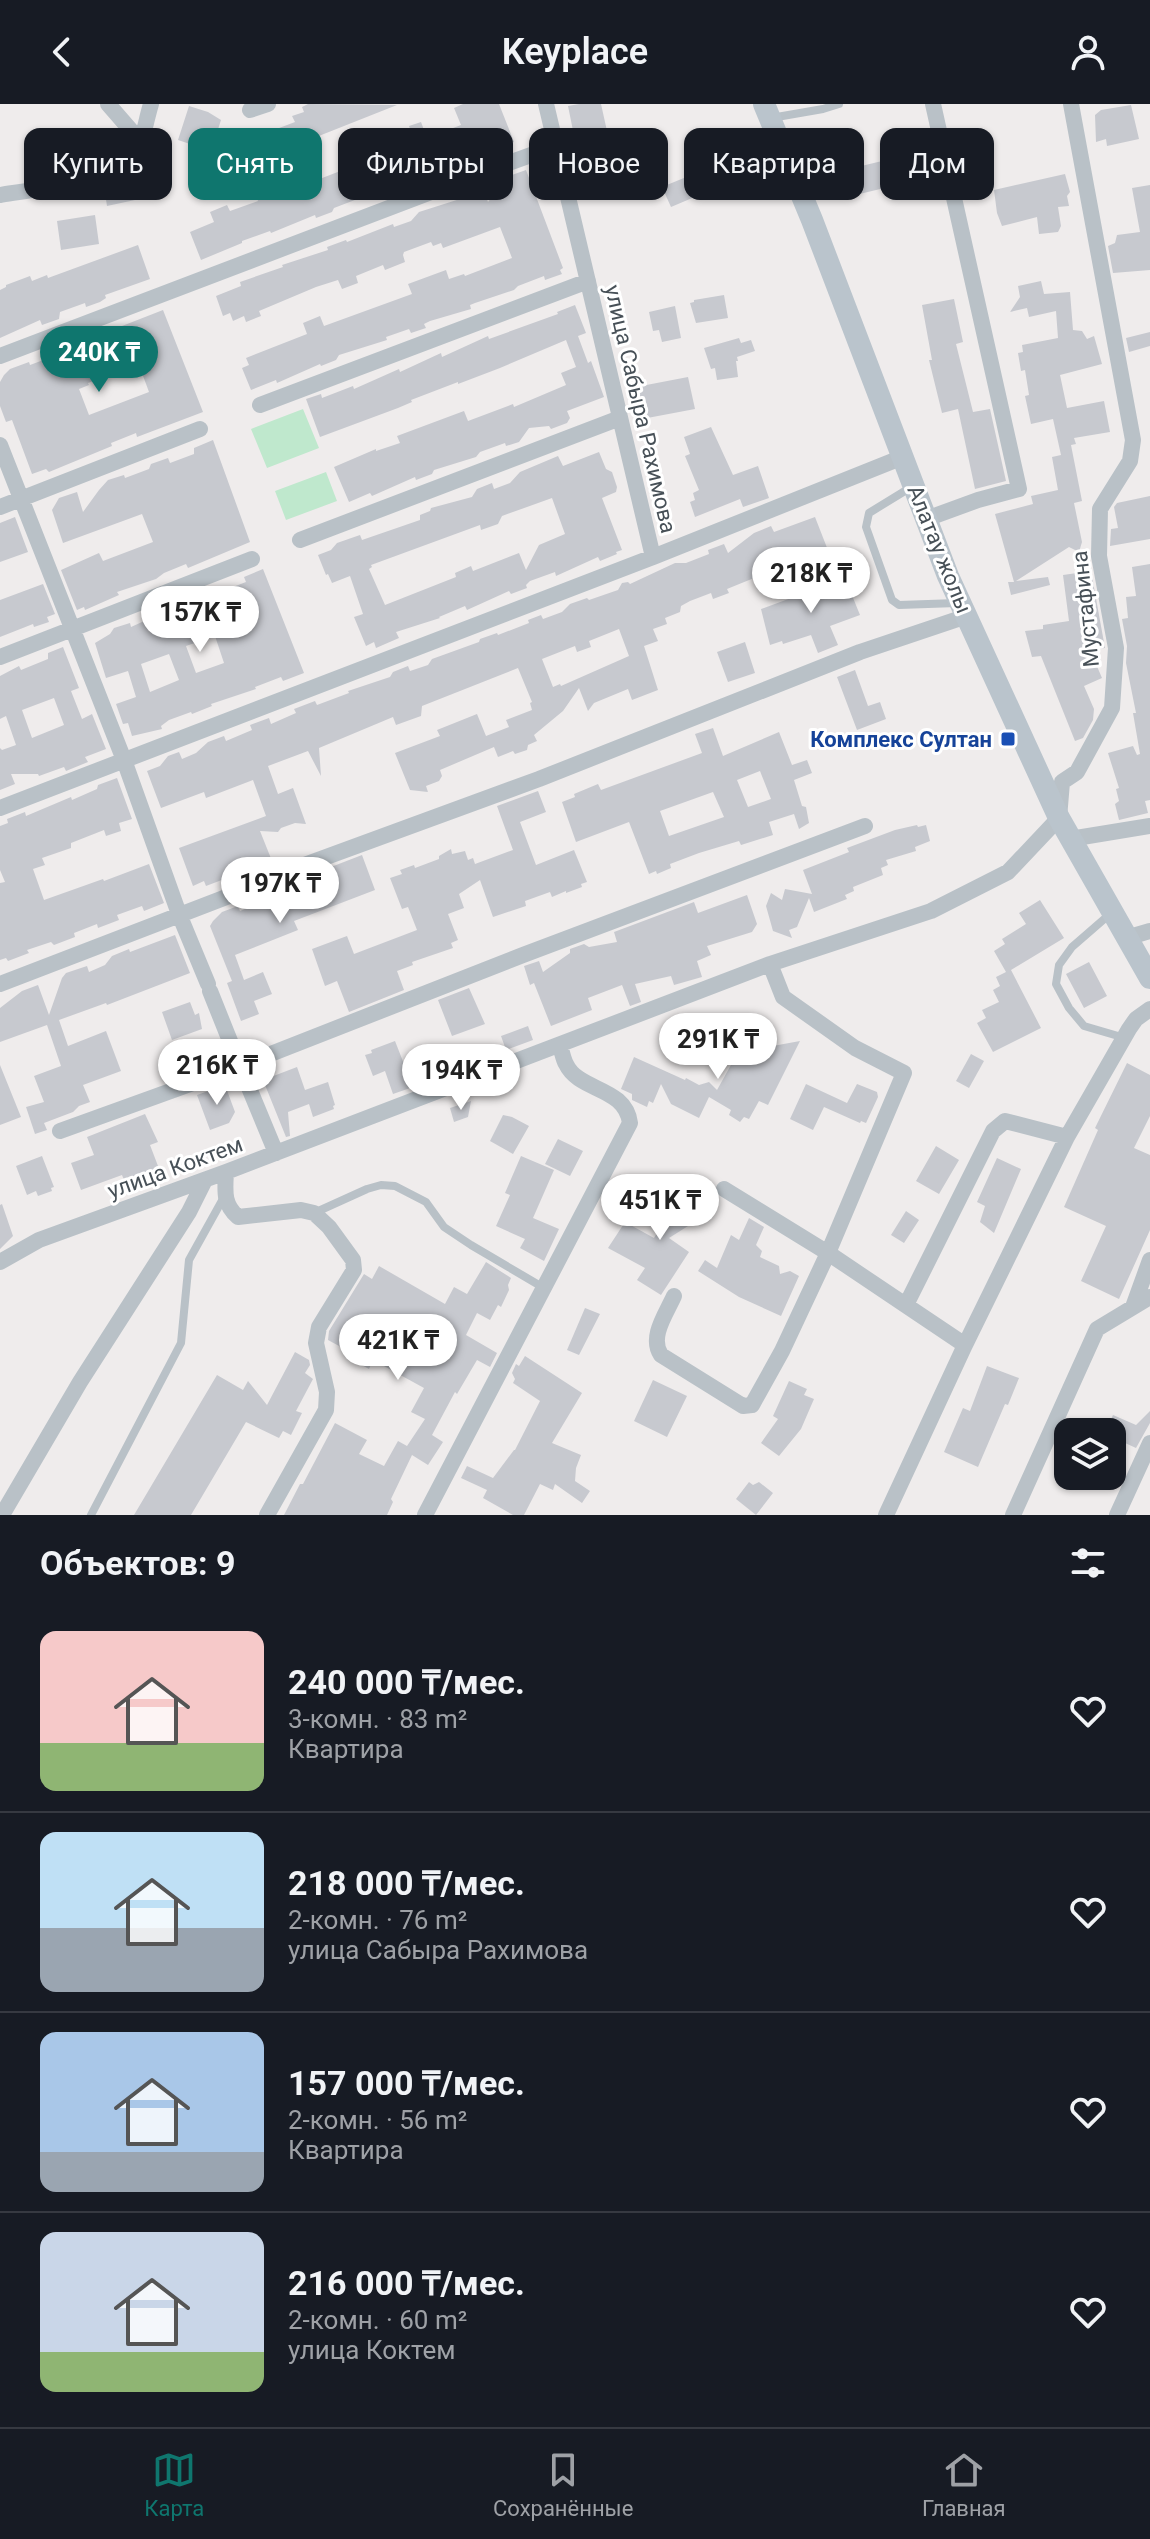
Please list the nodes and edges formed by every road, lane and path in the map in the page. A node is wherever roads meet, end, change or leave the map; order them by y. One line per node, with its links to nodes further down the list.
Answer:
1 (108, 104): 10 (street)
2 (151, 104): 11 (street)
3 (268, 104): 8 (street)
4 (546, 104): 12 (street, улица Сабыра Рахимова)
5 (839, 104): 9 (lane)
6 (933, 104): 27 (street)
7 (1071, 104): 36 (street, Мустафина)
8 (250, 110)
9 (767, 111): 23 (main road, Алатау жолы)
10 (129, 128)
11 (145, 128)
12 (552, 128)
13 (529, 156): 18 (street)
14 (24, 190): 15 (street)
15 (0, 195)
16 (569, 200): 17 (street, улица Сабыра Рахимова)
17 (588, 281): 19 (street); 20 (street, улица Сабыра Рахимова)
18 (0, 356)
19 (260, 405)
20 (620, 418): 28 (street); 29 (street, улица Сабыра Рахимова)
21 (200, 429): 25 (street)
22 (0, 445): 25 (street)
23 (903, 457): 24 (main road, Алатау жолы); 29 (street, улица Сабыра Рахимова)
24 (914, 486): 27 (main road, Алатау жолы); 31 (lane)
25 (21, 499): 26 (street); 32 (street)
26 (0, 507)
27 (926, 519): 31 (main road, Алатау жолы)
28 (300, 540)
29 (653, 557): 34 (street)
30 (252, 559): 32 (street)
31 (964, 610): 36 (main road, Алатау жолы); 40 (street)
32 (72, 629): 33 (street); 34 (street)
33 (0, 657)
34 (124, 760): 35 (street); 43 (street)
35 (0, 808)
36 (1059, 818): 39 (main road, Алатау жолы); 46 (street, улица Коктем)
37 (865, 826): 52 (street)
38 (1150, 826): 39 (street)
39 (1070, 839): 42 (main road, Алатау жолы)
40 (288, 871)
41 (268, 881): 43 (street)
42 (1111, 913): 45 (main road, Алатау жолы); 50 (lane)
43 (179, 914): 48 (street); 52 (street)
44 (1150, 931): 45 (street)
45 (1126, 938): 47 (main road, Алатау жолы)
46 (770, 964): 51 (street, улица Коктем); 61 (street)
47 (1150, 978)
48 (0, 984)
49 (1150, 1009): 50 (street)
50 (1125, 1038): 54 (street)
51 (560, 1046): 55 (street, улица Коктем); 64 (street)
52 (240, 1066): 53 (street); 55 (street)
53 (60, 1131)
54 (1067, 1137): 67 (street); 69 (street)
55 (276, 1153): 56 (street, улица Коктем)
56 (226, 1172): 57 (street, улица Коктем); 59 (street)
57 (205, 1180): 63 (street, улица Коктем); 71 (street)
58 (724, 1189): 61 (street)
59 (225, 1197): 60 (street); 72 (lane)
60 (314, 1213): 64 (lane); 73 (street)
61 (828, 1253): 65 (street); 67 (street)
62 (1150, 1260): 68 (street)
63 (0, 1262)
64 (545, 1288): 74 (street)
65 (674, 1296)
66 (1150, 1297): 68 (street)
67 (906, 1305): 69 (street)
68 (1133, 1307): 76 (street)
69 (965, 1345): 75 (street)
70 (1150, 1443): 77 (street)
71 (2, 1515)
72 (91, 1515)
73 (267, 1515)
74 (425, 1515)
75 (886, 1515)
76 (1013, 1515)
77 (1117, 1515)

